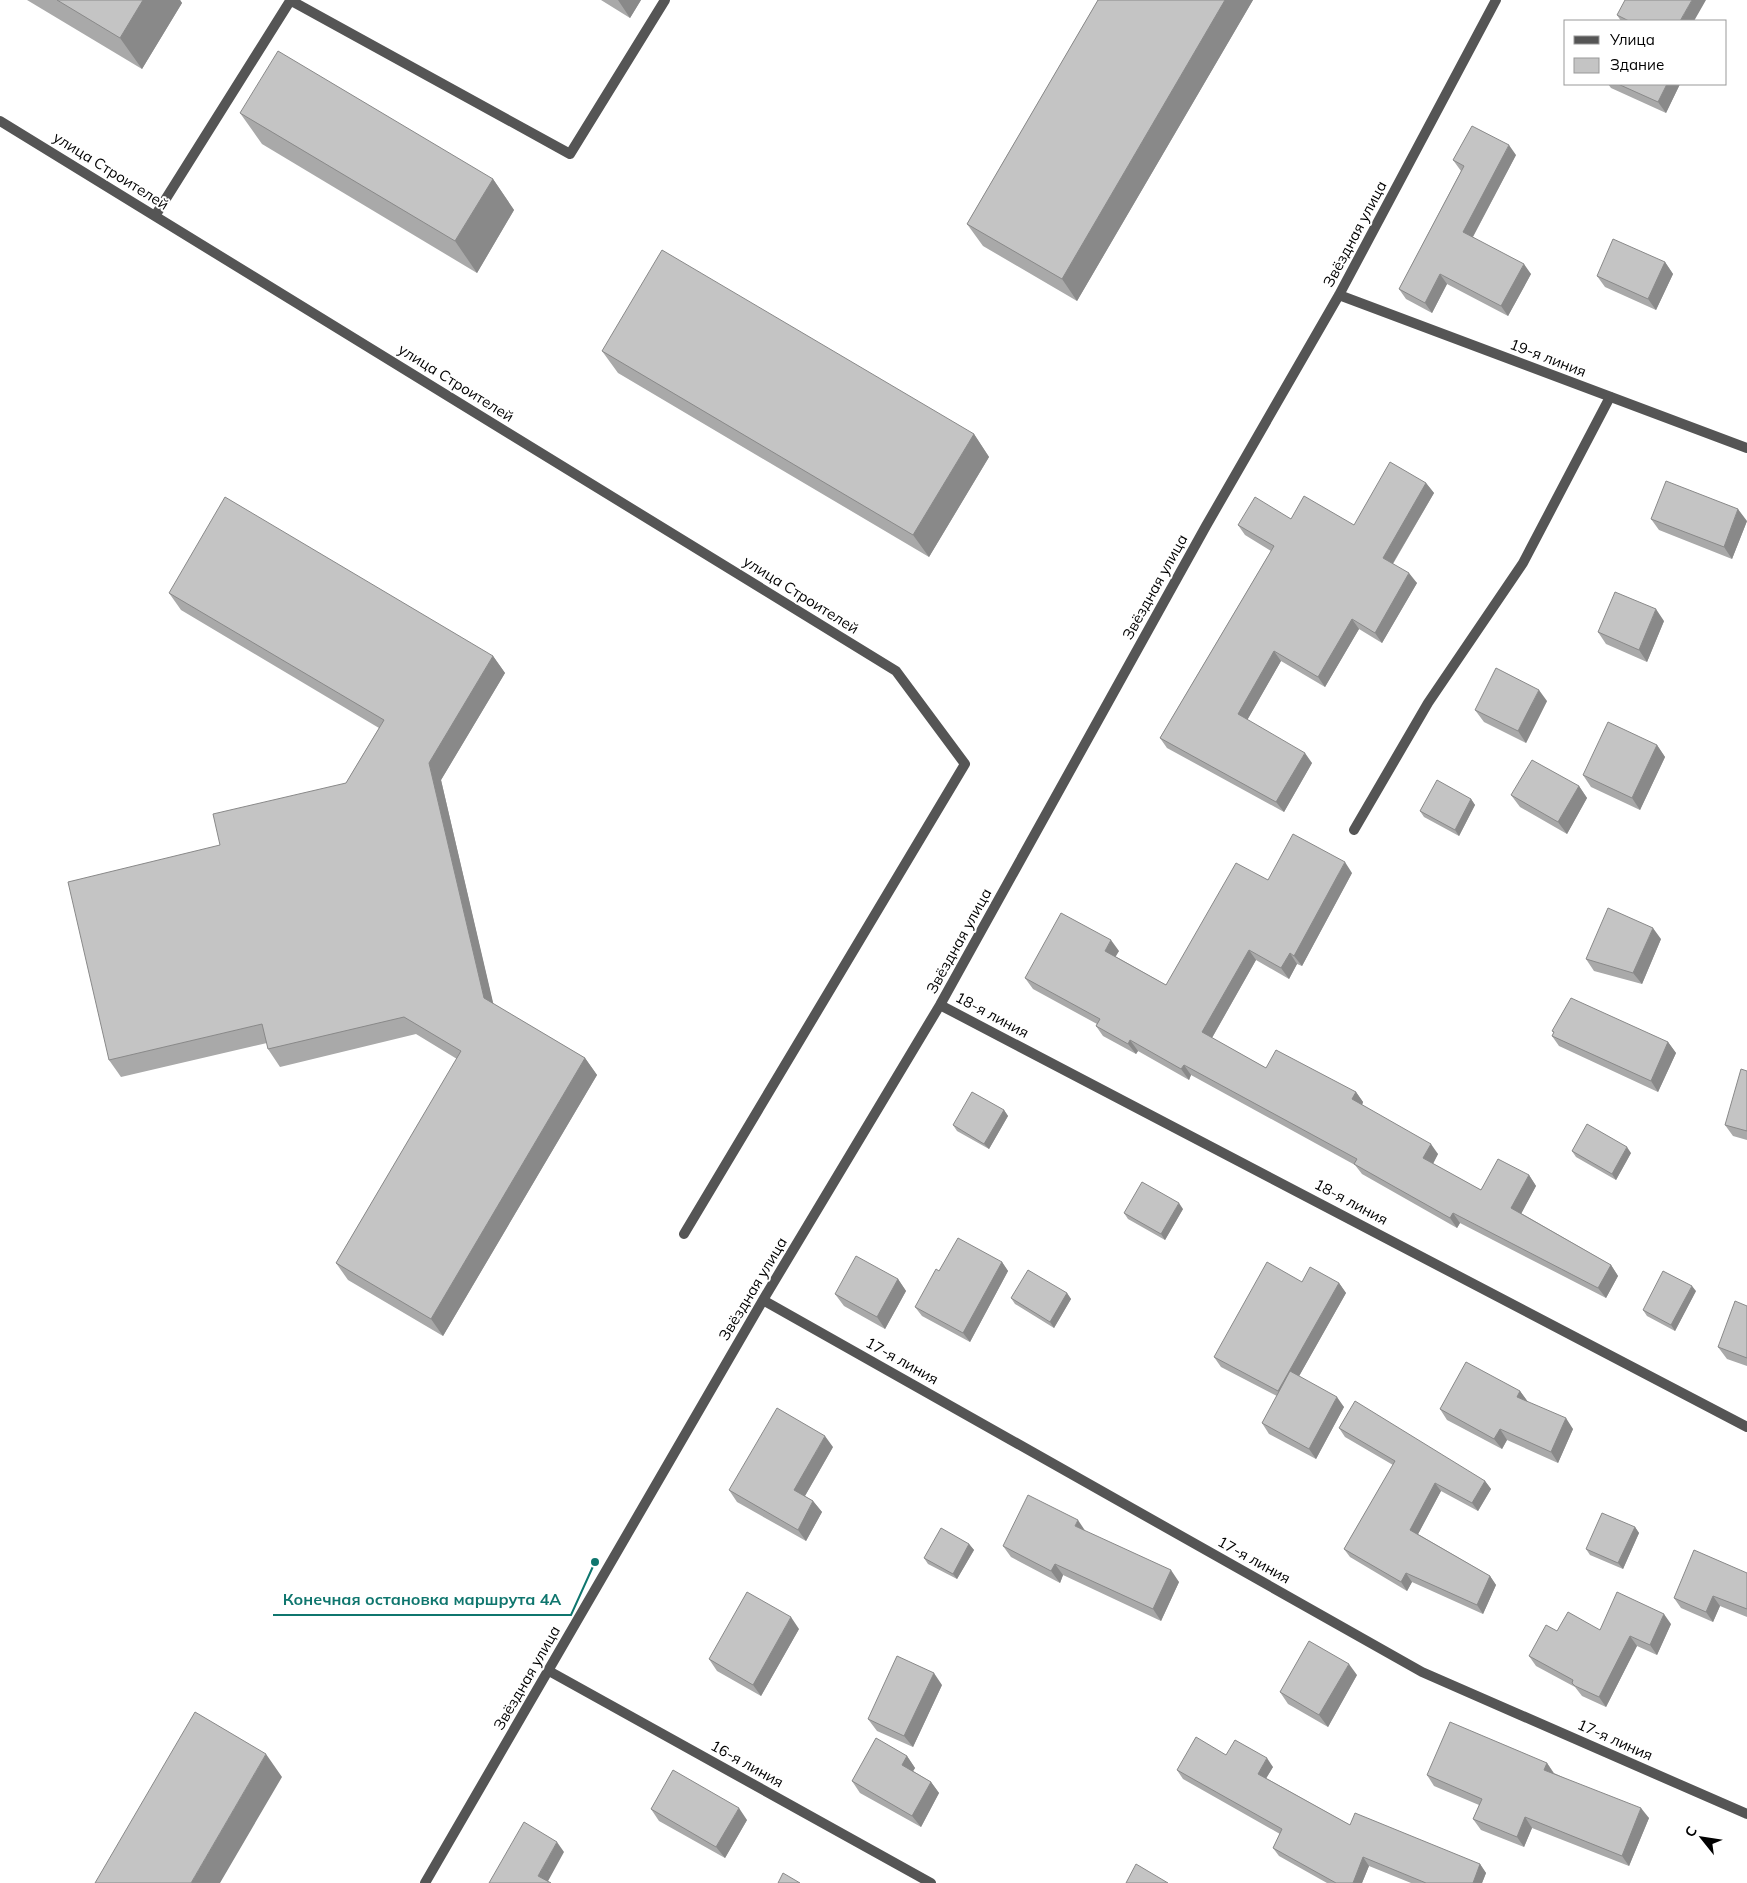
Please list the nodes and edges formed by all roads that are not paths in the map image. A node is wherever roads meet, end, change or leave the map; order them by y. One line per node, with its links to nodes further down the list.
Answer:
1 (665, 0): 3 (street)
2 (1496, 0): 6 (street, Звёздная улица)
3 (290, 1): 5 (street)
4 (0, 121): 5 (street, улица Строителей)
5 (155, 216): 11 (street, улица Строителей)
6 (1339, 295): 7 (street, 19-я линия); 10 (street, Звёздная улица)
7 (1610, 397): 8 (street, 19-я линия); 9 (street)
8 (1747, 448)
9 (1354, 830)
10 (940, 1005): 12 (street, Звёздная улица); 13 (street, 18-я линия)
11 (684, 1234)
12 (763, 1300): 14 (street, Звёздная улица); 15 (street, 17-я линия)
13 (1747, 1427)
14 (549, 1671): 16 (street, Звёздная улица); 17 (street, 16-я линия)
15 (1747, 1814)
16 (425, 1883)
17 (931, 1883)

